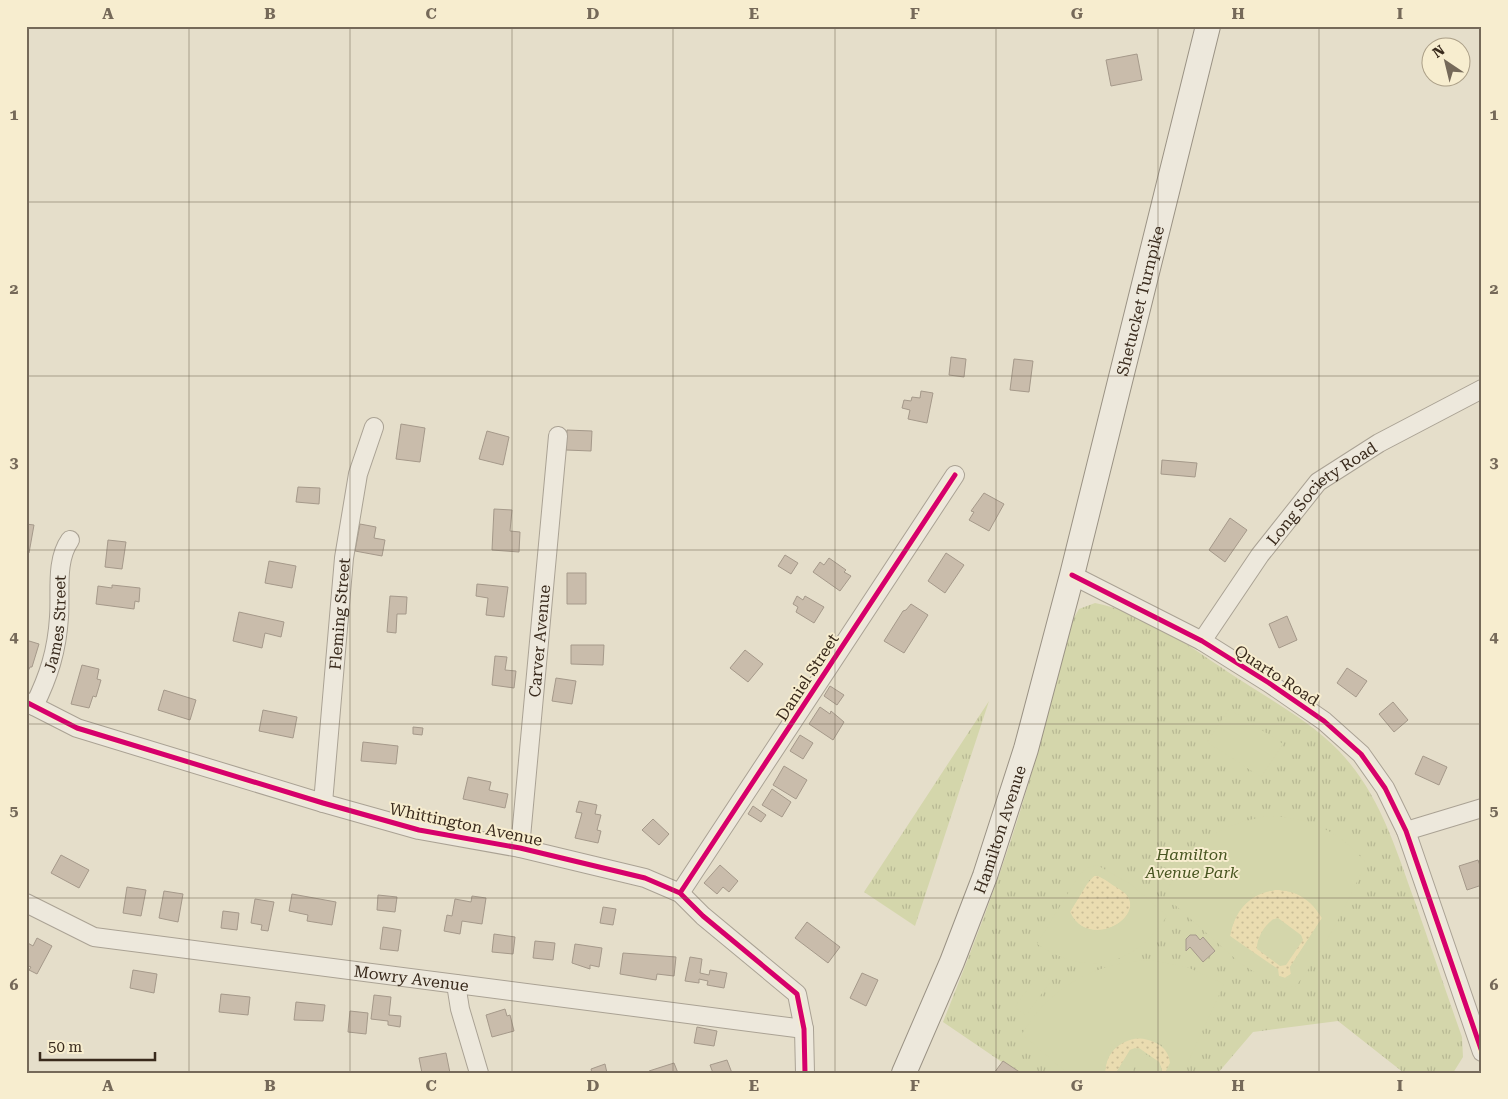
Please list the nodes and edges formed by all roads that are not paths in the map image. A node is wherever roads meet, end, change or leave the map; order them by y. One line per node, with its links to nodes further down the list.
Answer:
1 (1208, 26): 7 (main road, Shetucket Turnpike)
2 (1482, 390): 8 (street, Long Society Road)
3 (374, 428): 10 (street, Fleming Street)
4 (558, 436): 13 (street, Carver Avenue)
5 (955, 475): 14 (street, Daniel Street)
6 (70, 540): 9 (street, James Street)
7 (1072, 576): 8 (street, Quarto Road); 21 (main road, Hamilton Avenue)
8 (1202, 641): 12 (street, Quarto Road)
9 (30, 704): 10 (street, Whittington Avenue)
10 (323, 803): 13 (street, Whittington Avenue)
11 (1482, 808): 12 (street)
12 (1406, 831): 18 (street, Quarto Road)
13 (520, 848): 14 (street, Whittington Avenue)
14 (680, 893): 17 (street, Whittington Avenue)
15 (26, 903): 16 (street, Mowry Avenue)
16 (456, 984): 17 (street, Mowry Avenue); 19 (street)
17 (804, 1029): 20 (street, Whittington Avenue)
18 (1482, 1052)
19 (478, 1073)
20 (805, 1073)
21 (904, 1073)

